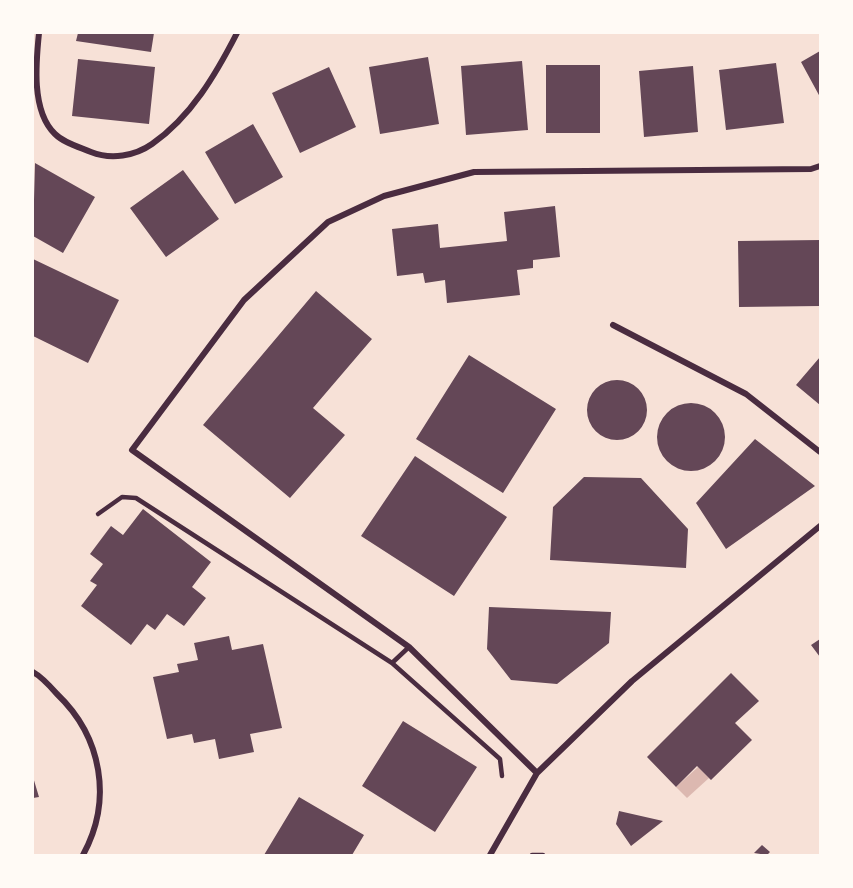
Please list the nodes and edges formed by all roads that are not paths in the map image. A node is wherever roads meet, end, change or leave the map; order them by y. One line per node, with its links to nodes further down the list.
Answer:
1 (39, 33): 2 (street)
2 (237, 33)
3 (820, 166): 8 (street)
4 (613, 324): 5 (street)
5 (820, 452)
6 (99, 514): 9 (lane)
7 (820, 526): 11 (street)
8 (409, 647): 9 (lane); 11 (street)
9 (392, 663): 12 (lane)
10 (33, 672): 13 (street)
11 (537, 773): 14 (street)
12 (502, 776)
13 (83, 855)
14 (490, 855)
15 (531, 855): 16 (lane)
16 (543, 855)

